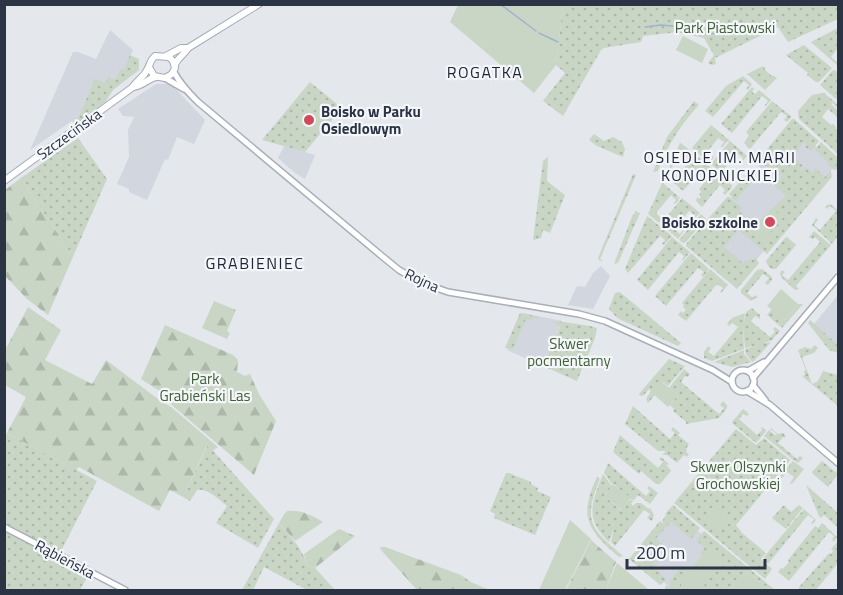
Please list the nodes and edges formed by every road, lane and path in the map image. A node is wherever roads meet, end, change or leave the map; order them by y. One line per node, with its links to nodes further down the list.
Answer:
1 (259, 4): 2 (main road)
2 (189, 48): 3 (main road); 5 (main road)
3 (166, 56): 4 (main road); 5 (main road)
4 (149, 67): 6 (main road); 8 (main road, Szczecińska)
5 (174, 69): 7 (main road); 9 (street, Rojna)
6 (156, 77): 7 (main road); 8 (main road, Szczecińska)
7 (165, 78): 9 (street, Rojna)
8 (133, 87): 10 (main road, Szczecińska)
9 (184, 89): 13 (street, Rojna)
10 (4, 181)
11 (838, 277): 12 (street)
12 (770, 358): 14 (street); 16 (street)
13 (713, 370): 15 (street, Rojna); 17 (street, Rojna)
14 (748, 371): 15 (street); 16 (street)
15 (734, 374): 17 (street)
16 (753, 381): 18 (street); 19 (street)
17 (732, 382): 18 (street)
18 (747, 391): 19 (street)
19 (770, 405): 20 (street)
20 (838, 463)
21 (4, 527): 22 (street, Rąbieńska)
22 (125, 591)

